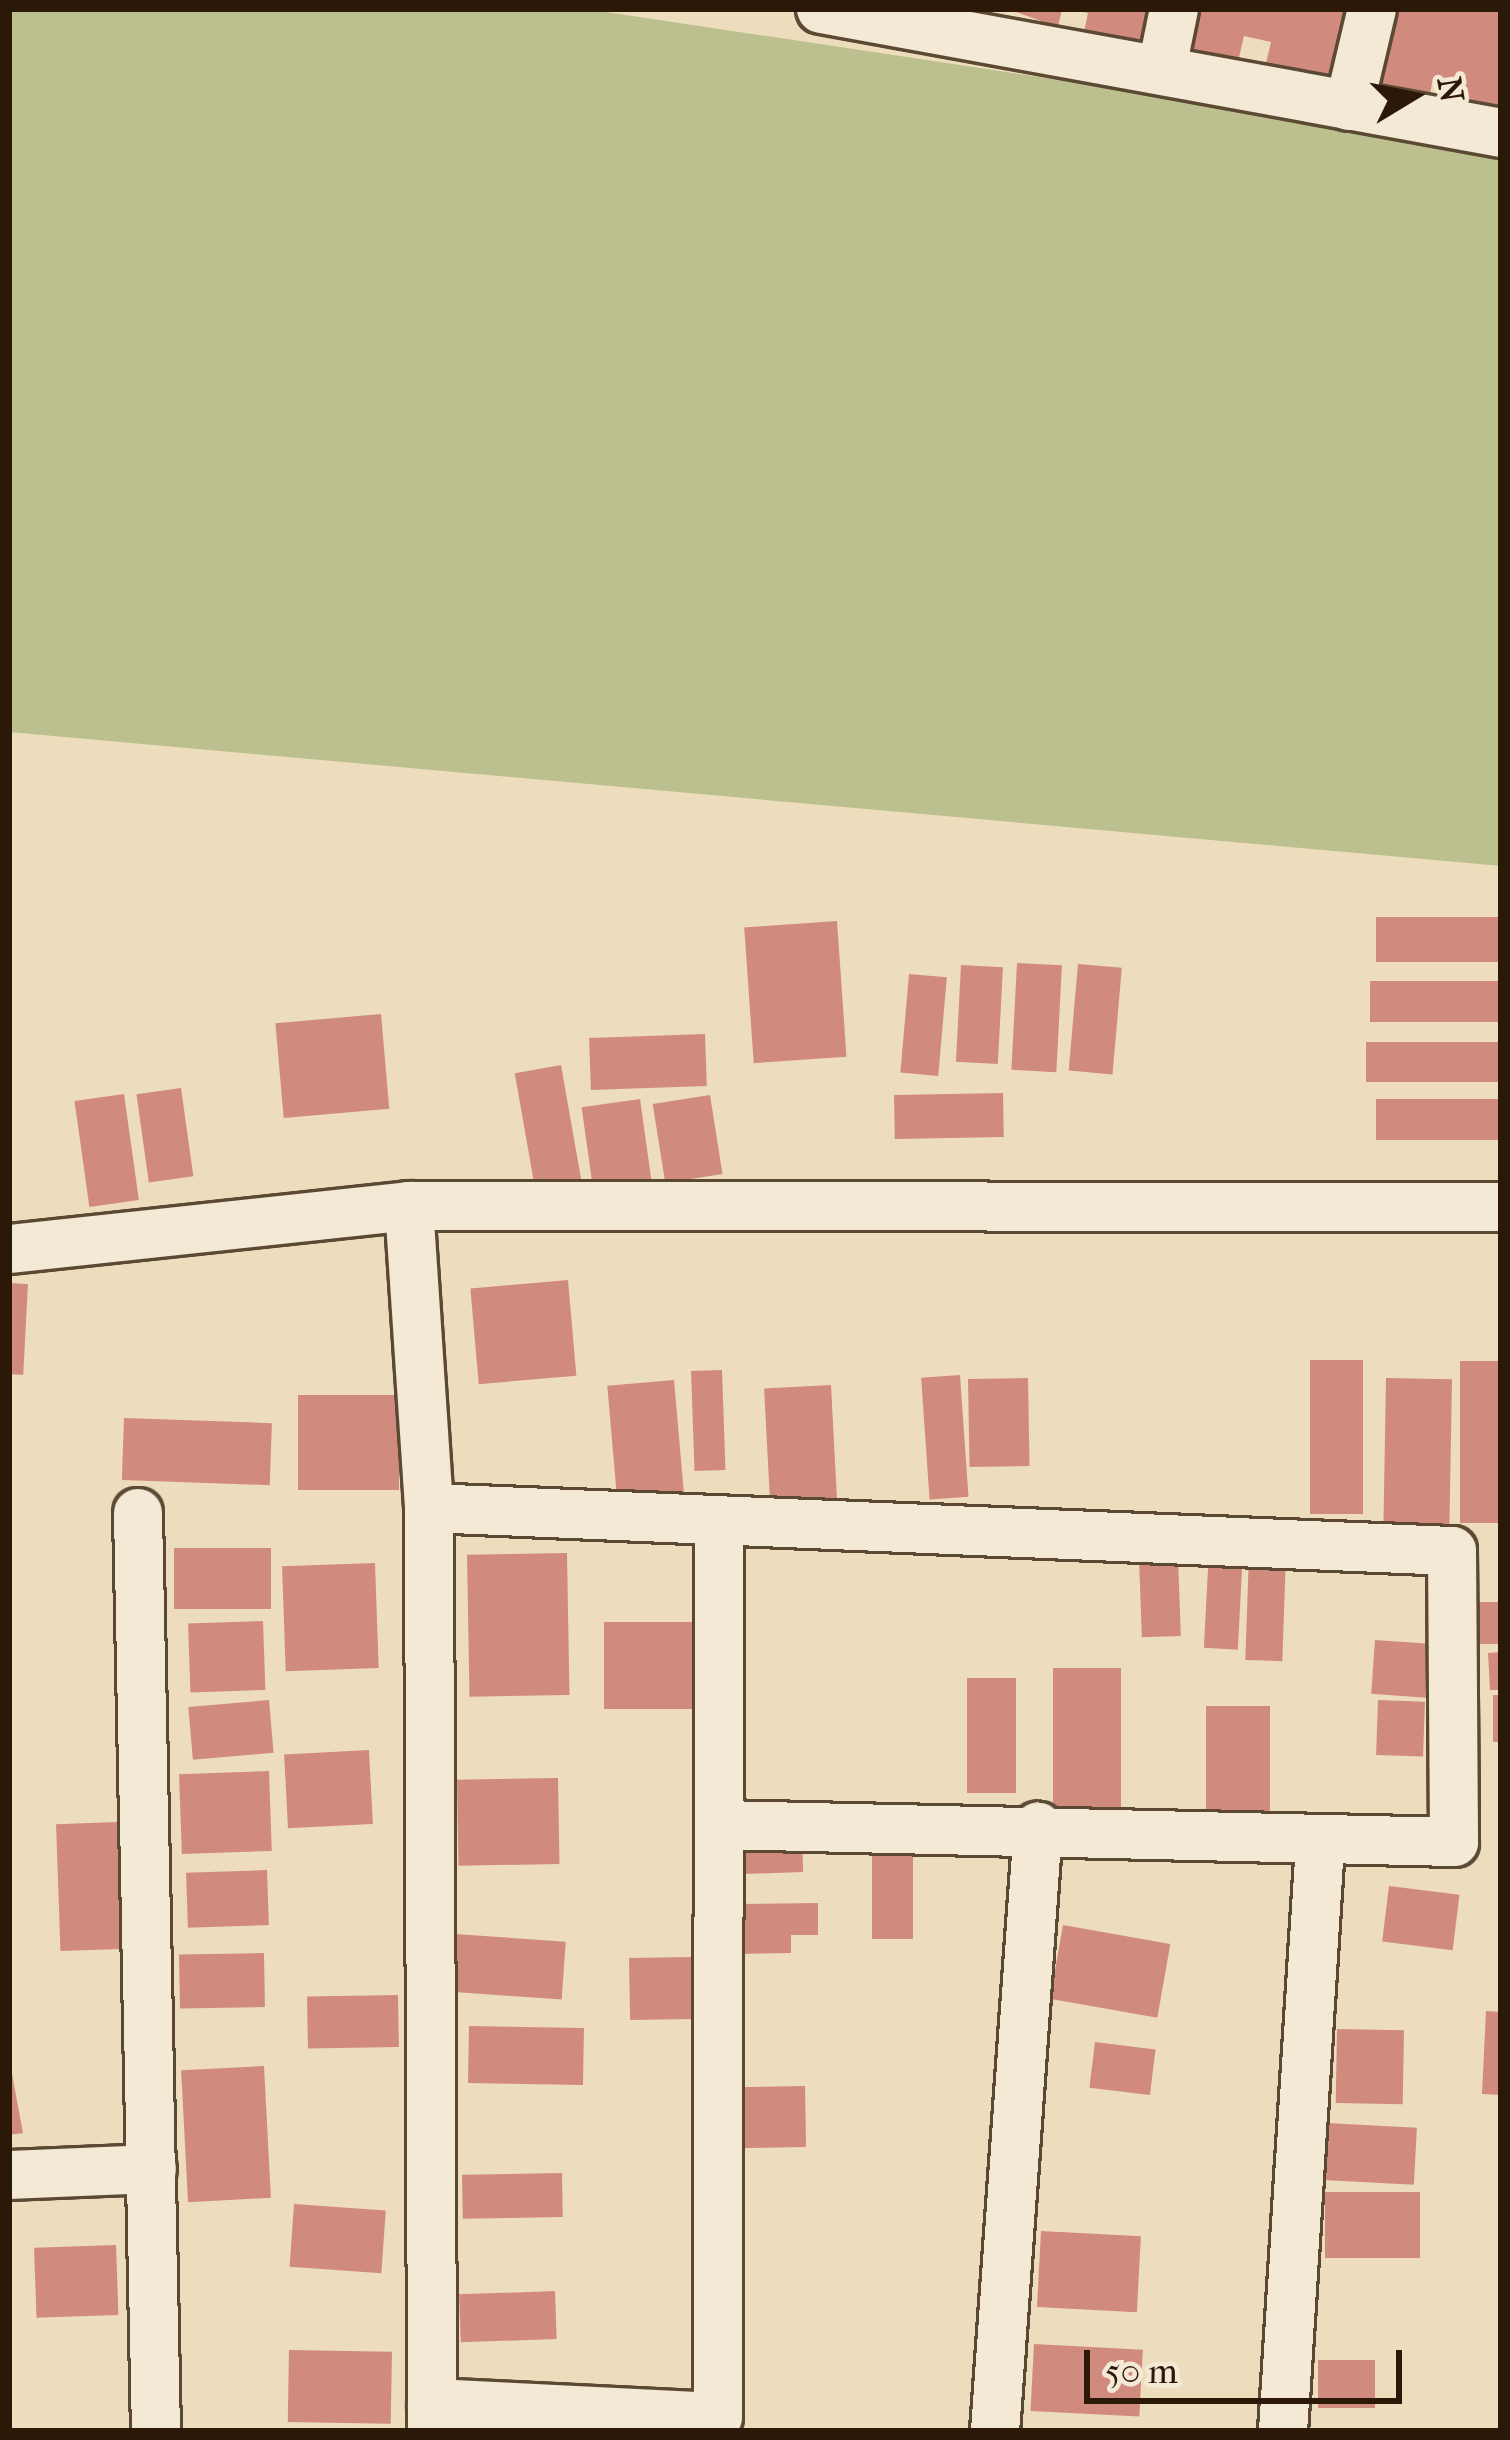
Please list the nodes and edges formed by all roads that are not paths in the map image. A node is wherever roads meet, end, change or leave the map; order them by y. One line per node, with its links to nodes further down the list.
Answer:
1 (821, 9): 4 (street)
2 (1174, 9): 5 (street)
3 (1372, 9): 6 (street)
4 (990, 23): 5 (street)
5 (1162, 68): 6 (street)
6 (1349, 106): 7 (street)
7 (1501, 133)
8 (409, 1206): 9 (street); 10 (street); 11 (street)
9 (1501, 1207)
10 (9, 1249)
11 (428, 1508): 13 (street); 19 (street)
12 (138, 1513): 17 (street)
13 (719, 1525): 14 (street); 16 (street)
14 (723, 1825): 15 (street); 19 (street)
15 (1038, 1827): 16 (street); 21 (street)
16 (1320, 1845): 22 (street)
17 (152, 2169): 18 (street); 20 (street)
18 (9, 2175)
19 (432, 2417)
20 (156, 2431)
21 (995, 2431)
22 (1283, 2431)

